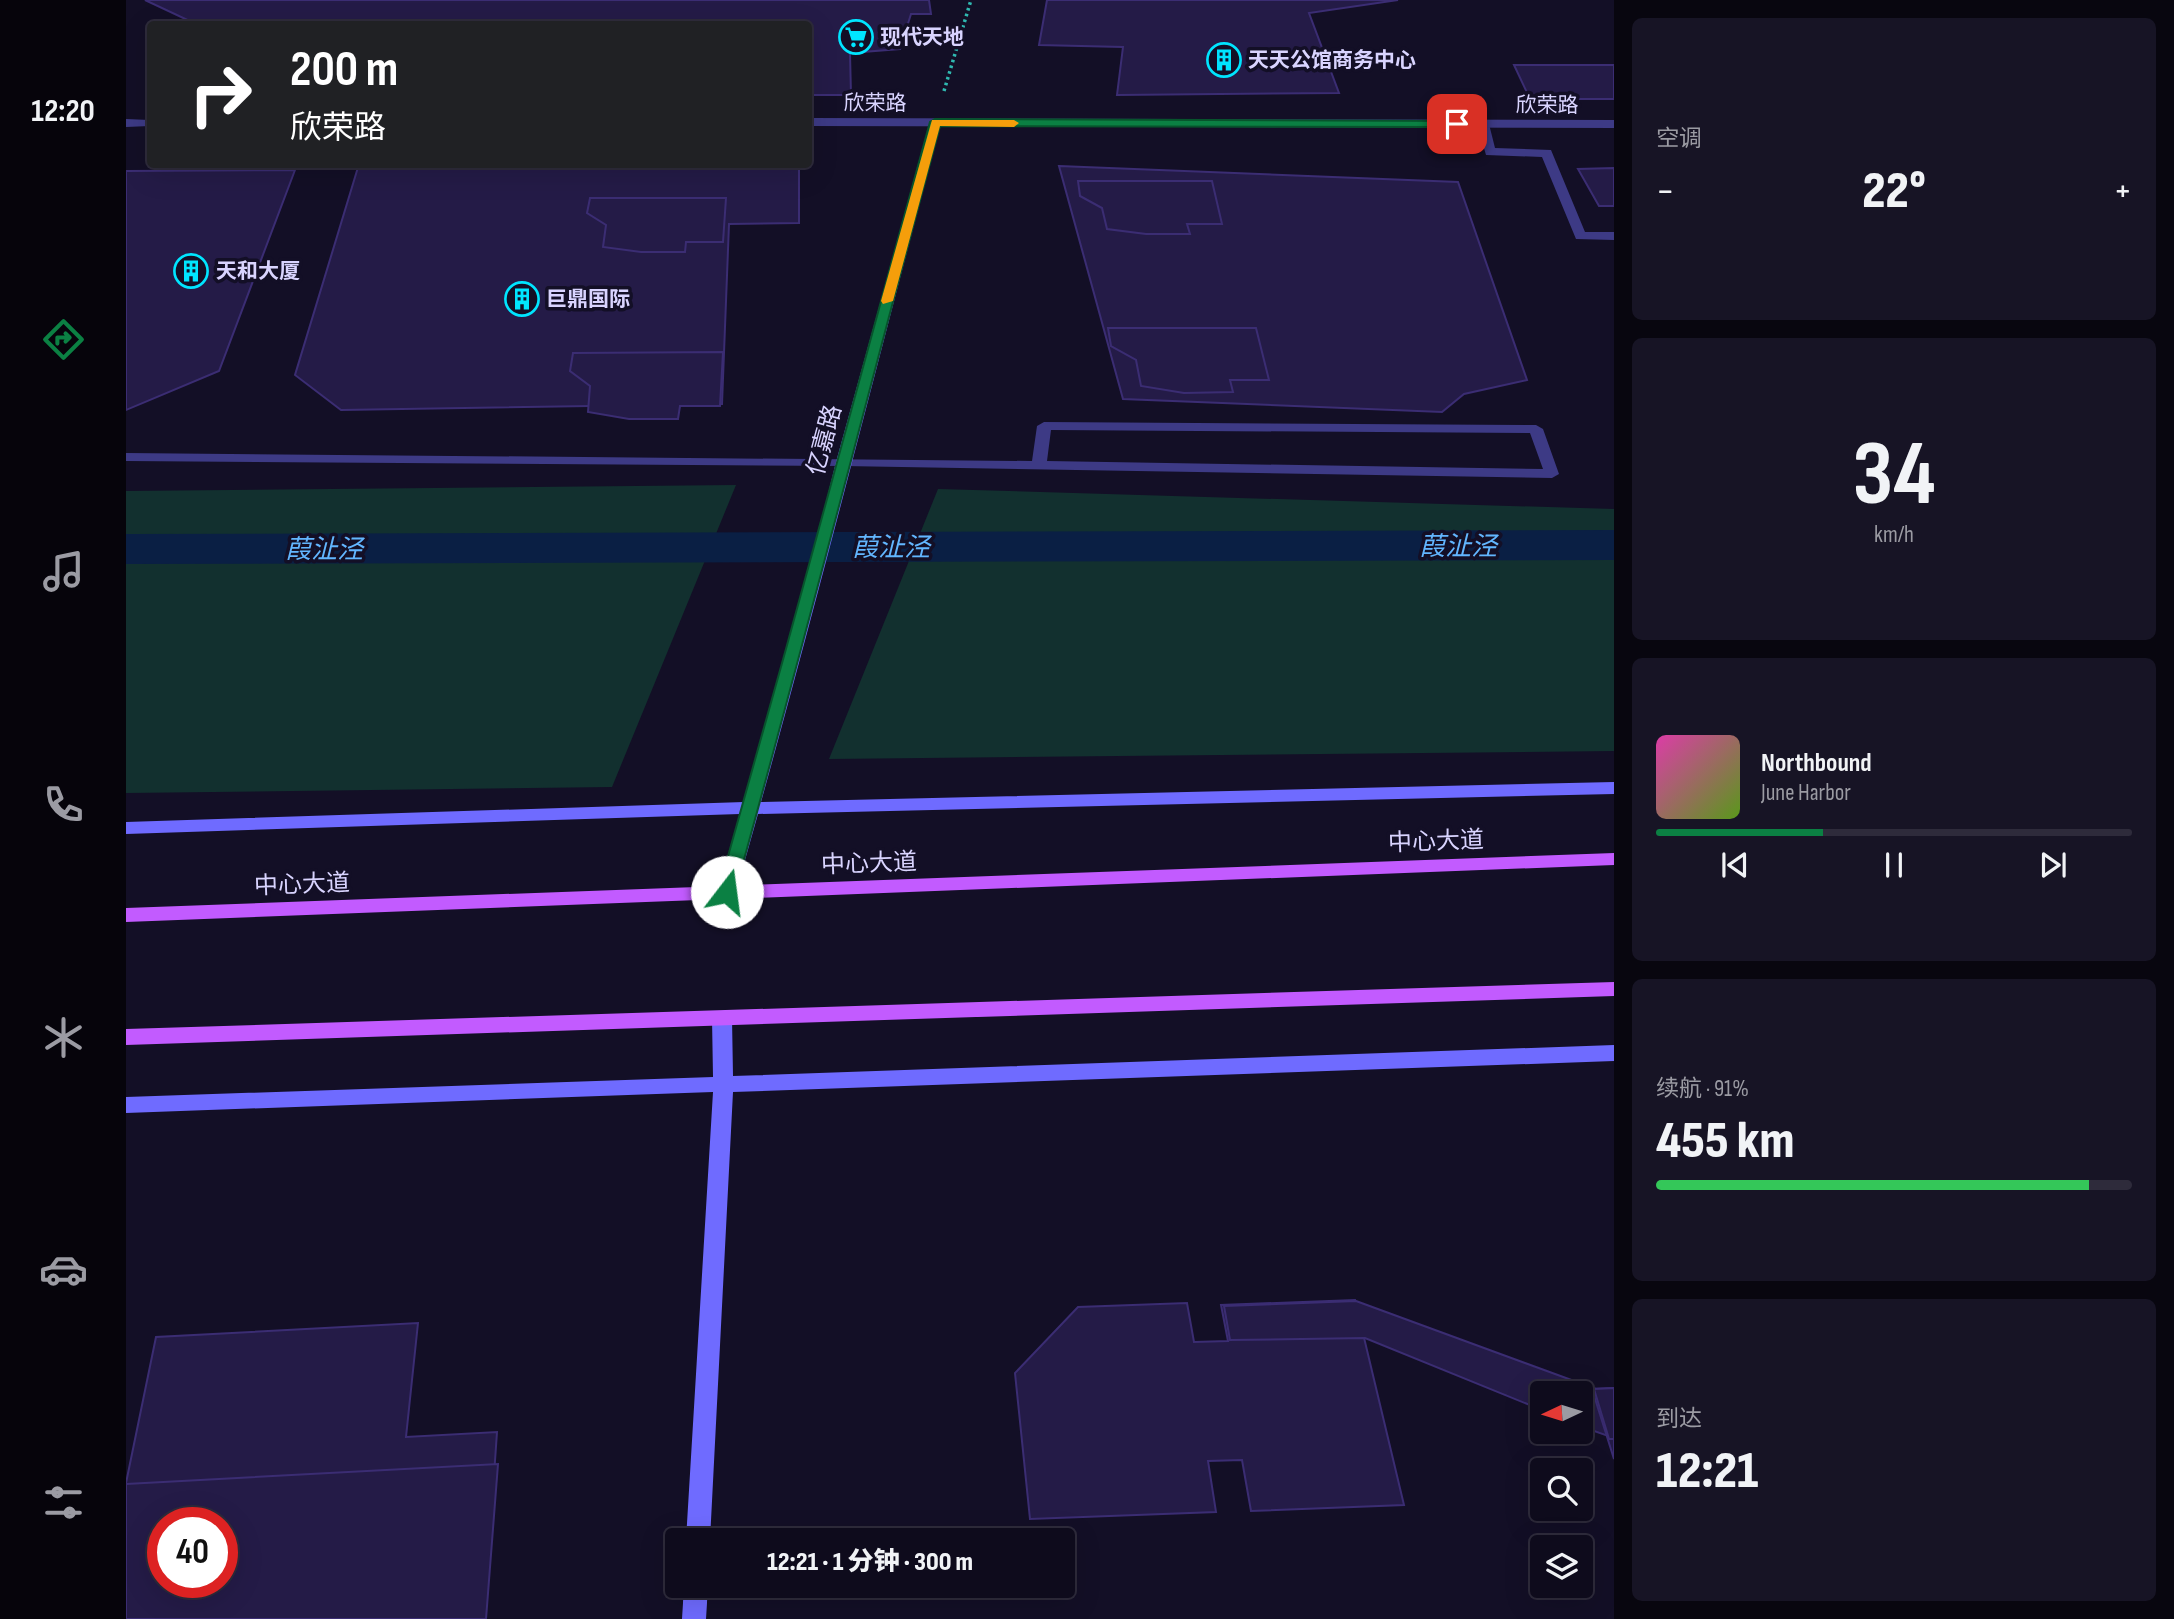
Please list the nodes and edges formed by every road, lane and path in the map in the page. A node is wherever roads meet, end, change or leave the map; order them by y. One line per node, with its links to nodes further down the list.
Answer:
1 (971, 0): 3 (path)
2 (812, 122): 3 (street, 欣荣路)
3 (935, 122): 6 (street, 欣荣路); 10 (main road, 亿嘉路)
4 (126, 123): 5 (street)
5 (147, 123)
6 (1483, 124): 7 (street, 欣荣路); 8 (street)
7 (1614, 124)
8 (1614, 236)
9 (126, 457): 10 (street)
10 (843, 462): 11 (street); 13 (main road, 亿嘉路)
11 (1039, 464): 11 (street)
12 (1614, 788): 13 (main road)
13 (750, 808): 14 (main road); 16 (main road, 亿嘉路)
14 (126, 828)
15 (1614, 859): 16 (main road, 中心大道)
16 (727, 892): 17 (main road, 中心大道)
17 (126, 915)
18 (1614, 989): 19 (main road)
19 (722, 1018): 20 (main road); 22 (main road)
20 (126, 1037)
21 (1614, 1053): 22 (main road)
22 (723, 1084): 23 (main road); 24 (main road)
23 (126, 1105)
24 (699, 1528)
25 (695, 1598): 26 (main road)
26 (694, 1619)

